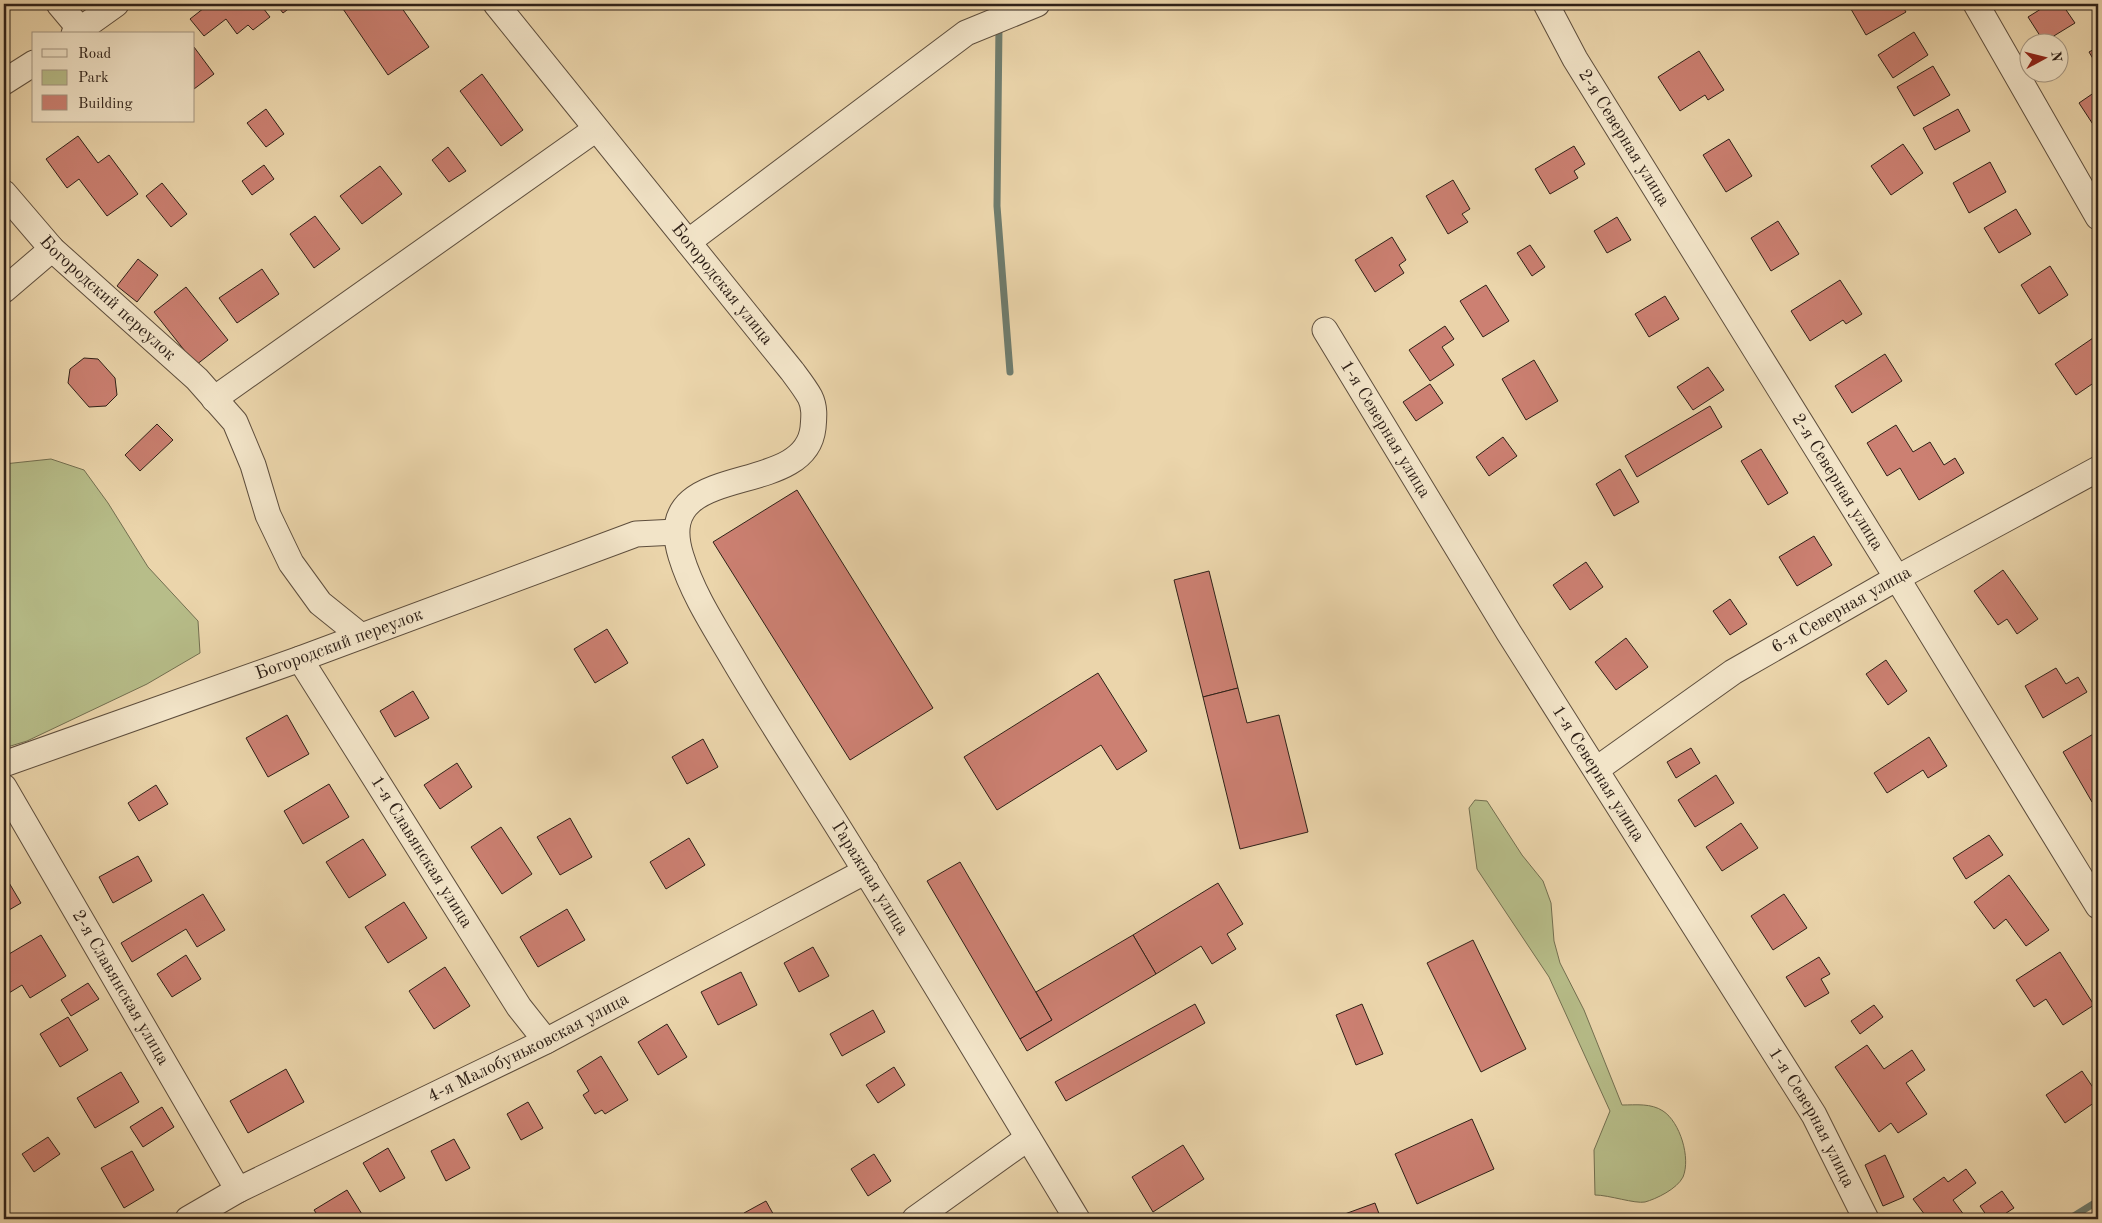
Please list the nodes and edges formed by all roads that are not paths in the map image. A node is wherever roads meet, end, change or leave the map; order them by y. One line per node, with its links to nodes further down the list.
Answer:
1 (60, 4): 7 (street)
2 (116, 4): 7 (street)
3 (496, 4): 10 (street, Богородская улица)
4 (1037, 4): 14 (street)
5 (1546, 4): 21 (street, 2-я Северная улица)
6 (1976, 4): 11 (street)
7 (77, 32)
8 (32, 63): 9 (street)
9 (4, 82)
10 (596, 129): 14 (street, Богородская улица); 18 (street)
11 (2091, 187): 13 (street)
12 (4, 193): 15 (street, Богородский переулок)
13 (2098, 217)
14 (688, 242): 20 (street, Богородская улица)
15 (52, 250): 16 (street); 18 (street, Богородский переулок)
16 (4, 290)
17 (1325, 330): 25 (street, 1-я Северная улица)
18 (214, 399): 22 (street, Богородский переулок)
19 (2098, 469): 21 (street, 6-я Северная улица)
20 (676, 532): 22 (street, Богородский переулок); 27 (street, Гаражная улица)
21 (1898, 578): 25 (street, 6-я Северная улица); 28 (street, 2-я Северная улица)
22 (361, 636): 23 (street, Богородский переулок)
23 (300, 659): 24 (street, Богородский переулок); 29 (street, 1-я Славянская улица)
24 (4, 764)
25 (1597, 769): 35 (street, 1-я Северная улица)
26 (4, 787): 31 (street, 2-я Славянская улица)
27 (866, 871): 29 (street, 4-я Малобуньковская улица); 30 (street, Гаражная улица)
28 (2098, 906)
29 (546, 1041): 31 (street, 4-я Малобуньковская улица)
30 (1028, 1138): 33 (street); 34 (street, Гаражная улица)
31 (238, 1190): 32 (street, 4-я Малобуньковская улица)
32 (188, 1219)
33 (916, 1219)
34 (1077, 1219)
35 (1866, 1219)

